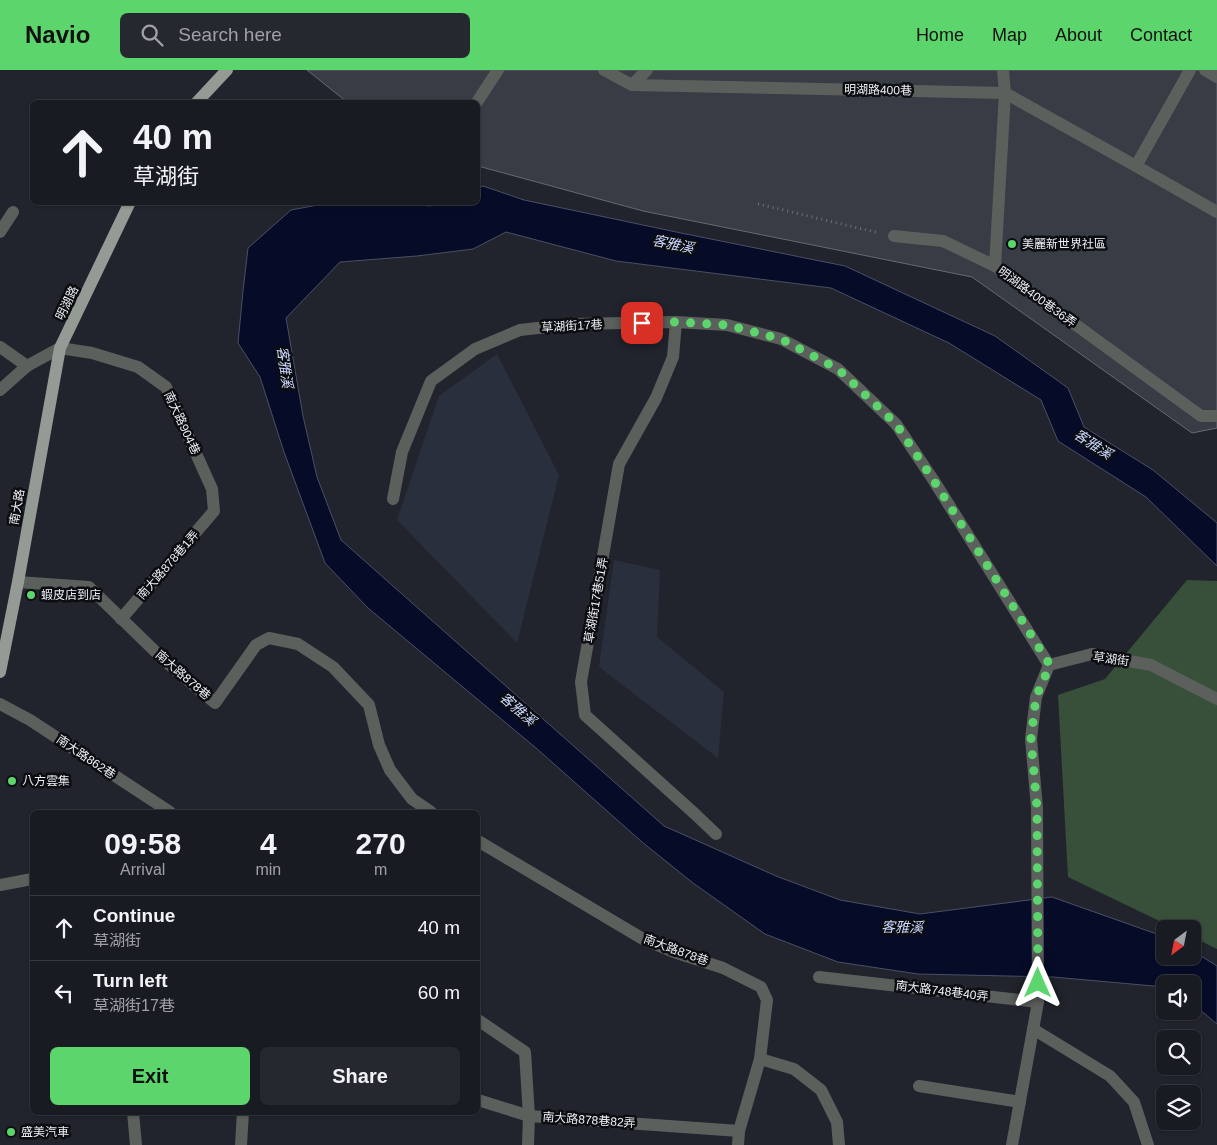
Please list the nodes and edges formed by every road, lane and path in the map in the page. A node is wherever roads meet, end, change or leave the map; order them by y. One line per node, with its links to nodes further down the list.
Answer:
1 (227, 70): 11 (main road)
2 (498, 70): 12 (street)
3 (604, 70): 9 (street, 明湖路400巷)
4 (646, 70): 9 (street)
5 (1003, 70): 10 (street, 明湖路400巷36弄)
6 (1190, 70): 13 (street)
7 (1206, 70): 8 (street)
8 (1217, 76)
9 (632, 85): 10 (street, 明湖路400巷)
10 (1005, 93): 13 (street, 明湖路400巷); 20 (street, 明湖路400巷36弄)
11 (199, 100)
12 (477, 100)
13 (1136, 166): 17 (street, 明湖路400巷)
14 (758, 204): 19 (path)
15 (129, 205): 23 (main road, 明湖路)
16 (13, 212): 18 (street)
17 (1217, 212)
18 (0, 232)
19 (894, 236): 20 (street)
20 (995, 266): 26 (street, 明湖路400巷36弄)
21 (676, 322): 27 (street, 草湖街17巷); 31 (street, 草湖街17巷); 37 (street, 草湖街17巷51弄)
22 (0, 347): 24 (street)
23 (60, 348): 24 (street); 28 (street, 南大路904巷); 29 (main road, 南大路)
24 (26, 366): 25 (street)
25 (0, 390)
26 (1217, 416)
27 (393, 500)
28 (214, 511): 30 (street, 南大路878巷1弄)
29 (18, 582): 30 (street, 南大路878巷); 32 (main road, 南大路)
30 (122, 619): 36 (street, 南大路878巷)
31 (1050, 665): 33 (street, 草湖街); 42 (street)
32 (0, 672)
33 (1217, 698)
34 (0, 704): 35 (street, 南大路862巷)
35 (167, 810)
36 (428, 810)
37 (716, 834)
38 (480, 842): 45 (street, 南大路878巷)
39 (30, 879): 40 (street)
40 (0, 885)
41 (819, 977): 42 (street, 南大路748巷40弄)
42 (1038, 1002): 44 (street)
43 (480, 1021): 51 (street, 南大路878巷82弄)
44 (1033, 1029): 48 (street); 59 (street)
45 (760, 1059): 52 (street, 南大路878巷); 57 (street)
46 (919, 1086): 48 (street)
47 (480, 1101): 51 (street)
48 (1020, 1102): 58 (street)
49 (133, 1115): 53 (street)
50 (242, 1115): 54 (street)
51 (529, 1116): 52 (street, 南大路878巷82弄); 55 (street)
52 (739, 1131): 56 (street, 南大路878巷)
53 (136, 1145)
54 (241, 1145)
55 (528, 1145)
56 (738, 1145)
57 (838, 1145)
58 (1012, 1145)
59 (1148, 1145)

